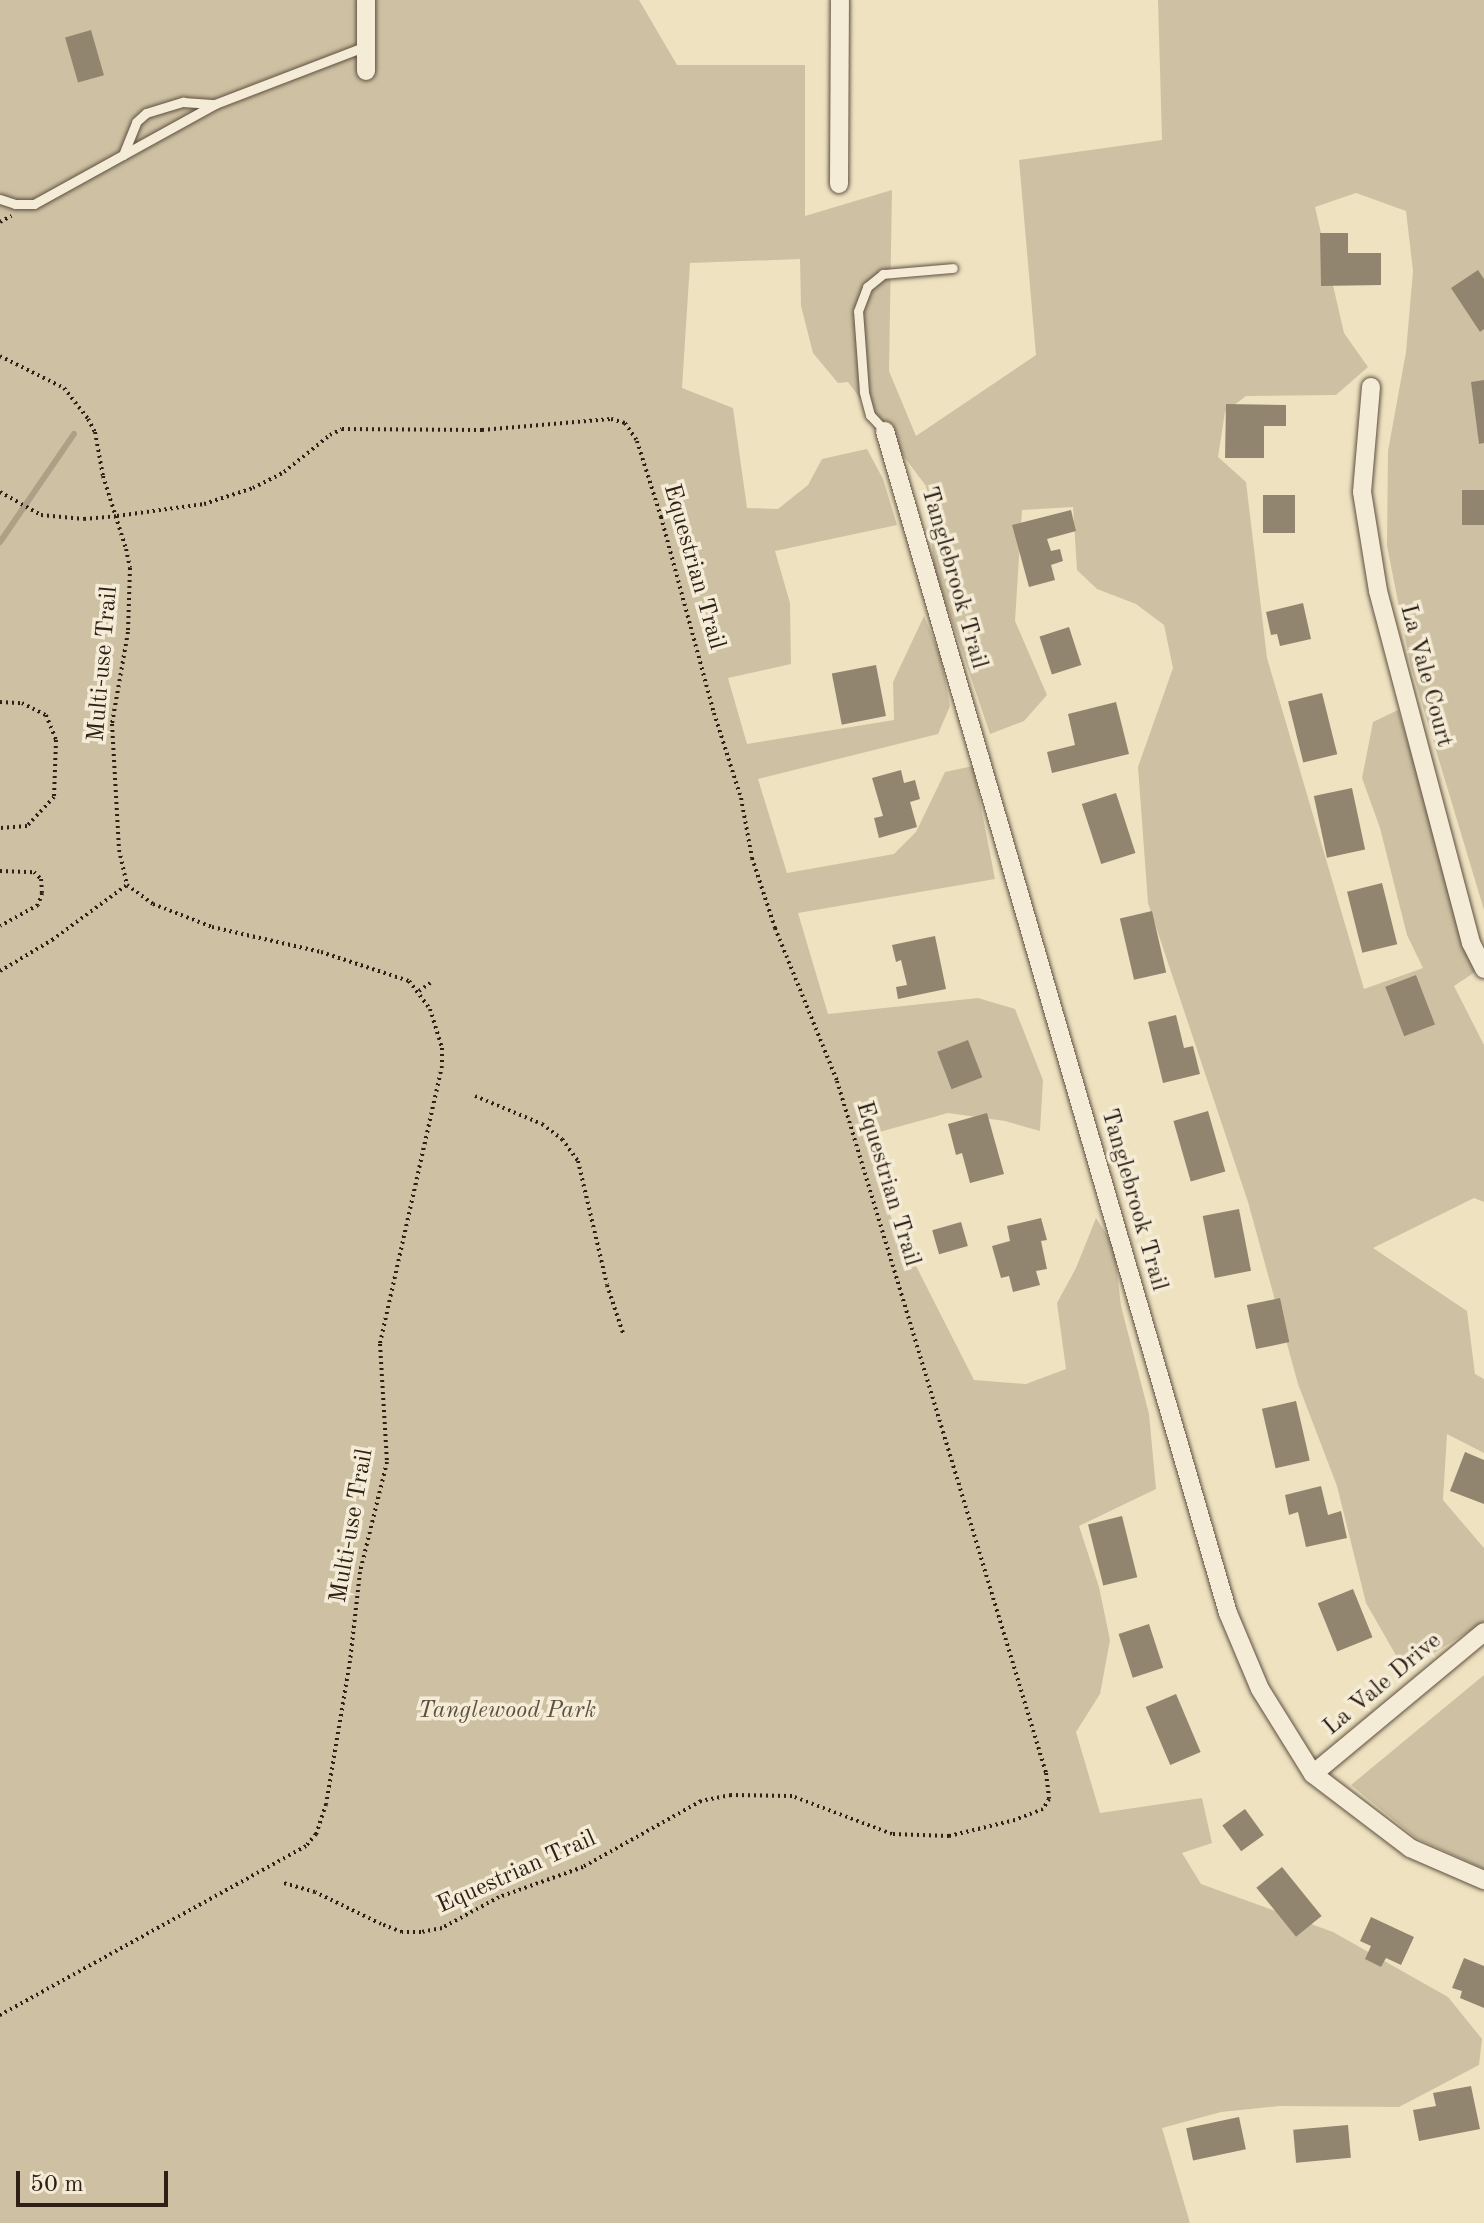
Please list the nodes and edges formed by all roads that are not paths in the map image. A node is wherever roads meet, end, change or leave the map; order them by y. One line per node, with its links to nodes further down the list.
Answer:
1 (366, 0): 3 (street)
2 (840, 0): 7 (street)
3 (366, 46): 4 (street); 5 (lane)
4 (366, 71)
5 (215, 104): 6 (lane); 6 (lane)
6 (123, 155): 8 (lane)
7 (839, 184)
8 (0, 199)
9 (953, 268): 11 (lane)
10 (1371, 387): 12 (street, La Vale Court)
11 (885, 431): 14 (street, Tanglebrook Trail)
12 (1484, 969)
13 (1484, 1632): 14 (street, La Vale Drive)
14 (1313, 1774): 15 (street, Tanglebrook Trail)
15 (1484, 1880)

